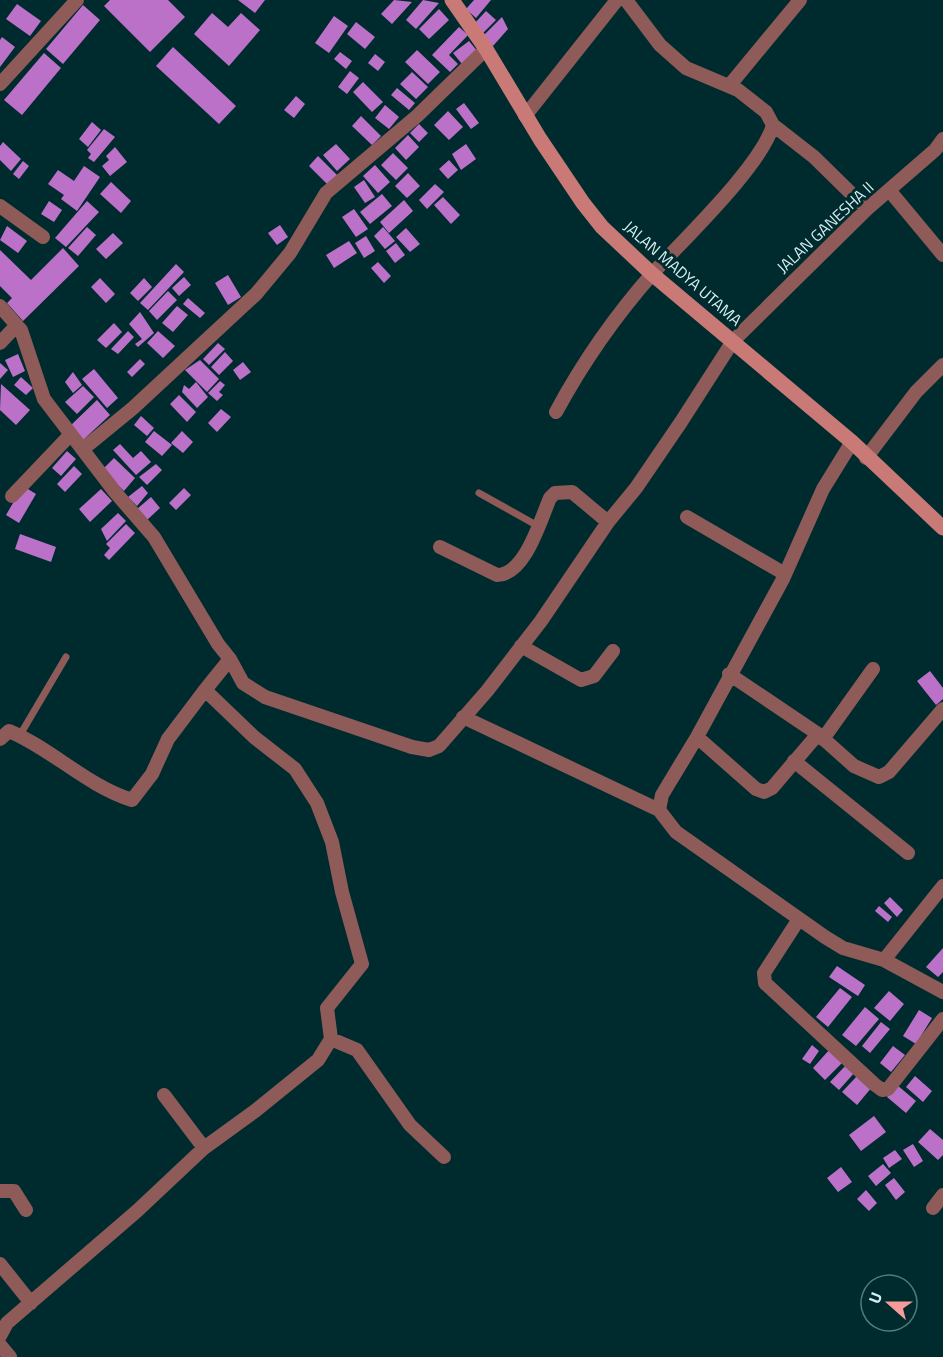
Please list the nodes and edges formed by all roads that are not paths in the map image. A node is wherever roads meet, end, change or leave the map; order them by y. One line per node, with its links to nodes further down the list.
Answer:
1 (77, 0): 7 (street)
2 (452, 0): 6 (street, JALAN MADYA UTAMA)
3 (617, 0): 9 (street)
4 (626, 0): 8 (street)
5 (800, 0): 8 (street)
6 (486, 49): 9 (street, JALAN MADYA UTAMA); 26 (street)
7 (0, 84)
8 (729, 86): 10 (street)
9 (525, 116): 17 (street, JALAN MADYA UTAMA)
10 (773, 124): 14 (street); 17 (street)
11 (943, 139): 12 (street, JALAN GANESHA II)
12 (889, 190): 14 (street, JALAN GANESHA II); 16 (street)
13 (0, 206): 15 (street)
14 (867, 209): 20 (street, JALAN GANESHA II)
15 (43, 237)
16 (943, 255)
17 (652, 274): 20 (street, JALAN MADYA UTAMA); 23 (street)
18 (0, 306): 19 (street)
19 (17, 325): 21 (street); 24 (street)
20 (733, 341): 25 (street, JALAN MADYA UTAMA); 31 (street, JALAN GANESHA II)
21 (0, 343)
22 (943, 365): 27 (street)
23 (556, 412)
24 (71, 434): 26 (street); 29 (street)
25 (852, 442): 27 (street, JALAN MADYA UTAMA); 35 (street)
26 (83, 449): 39 (street)
27 (866, 458): 33 (street, JALAN MADYA UTAMA)
28 (479, 493): 32 (lane)
29 (12, 496)
30 (687, 517): 35 (street)
31 (608, 522): 32 (street); 36 (street, JALAN GANESHA II)
32 (538, 526): 34 (street)
33 (943, 528)
34 (441, 547)
35 (785, 574): 41 (street)
36 (521, 646): 37 (street); 44 (street, JALAN GANESHA II)
37 (613, 651)
38 (66, 657): 45 (lane)
39 (228, 661): 42 (street); 44 (street, JALAN GANESHA II)
40 (873, 669): 46 (street)
41 (729, 674): 46 (street); 47 (street)
42 (205, 690): 45 (street); 56 (street)
43 (943, 709): 46 (street)
44 (463, 717): 49 (street)
45 (7, 732)
46 (820, 736): 48 (street)
47 (697, 737): 48 (street); 49 (street)
48 (794, 761): 50 (street)
49 (659, 810): 52 (street)
50 (908, 853)
51 (943, 886): 53 (street)
52 (799, 919): 53 (street); 55 (street)
53 (884, 960): 54 (street)
54 (943, 992)
55 (943, 1019)
56 (331, 1039): 58 (street); 59 (street)
57 (164, 1095): 58 (street)
58 (204, 1148): 65 (street)
59 (444, 1157)
60 (0, 1191): 63 (street)
61 (943, 1195): 62 (street)
62 (933, 1208)
63 (26, 1210)
64 (0, 1264): 65 (street)
65 (31, 1303): 66 (street)
66 (0, 1336)
67 (0, 1345): 68 (street)
68 (10, 1357)

